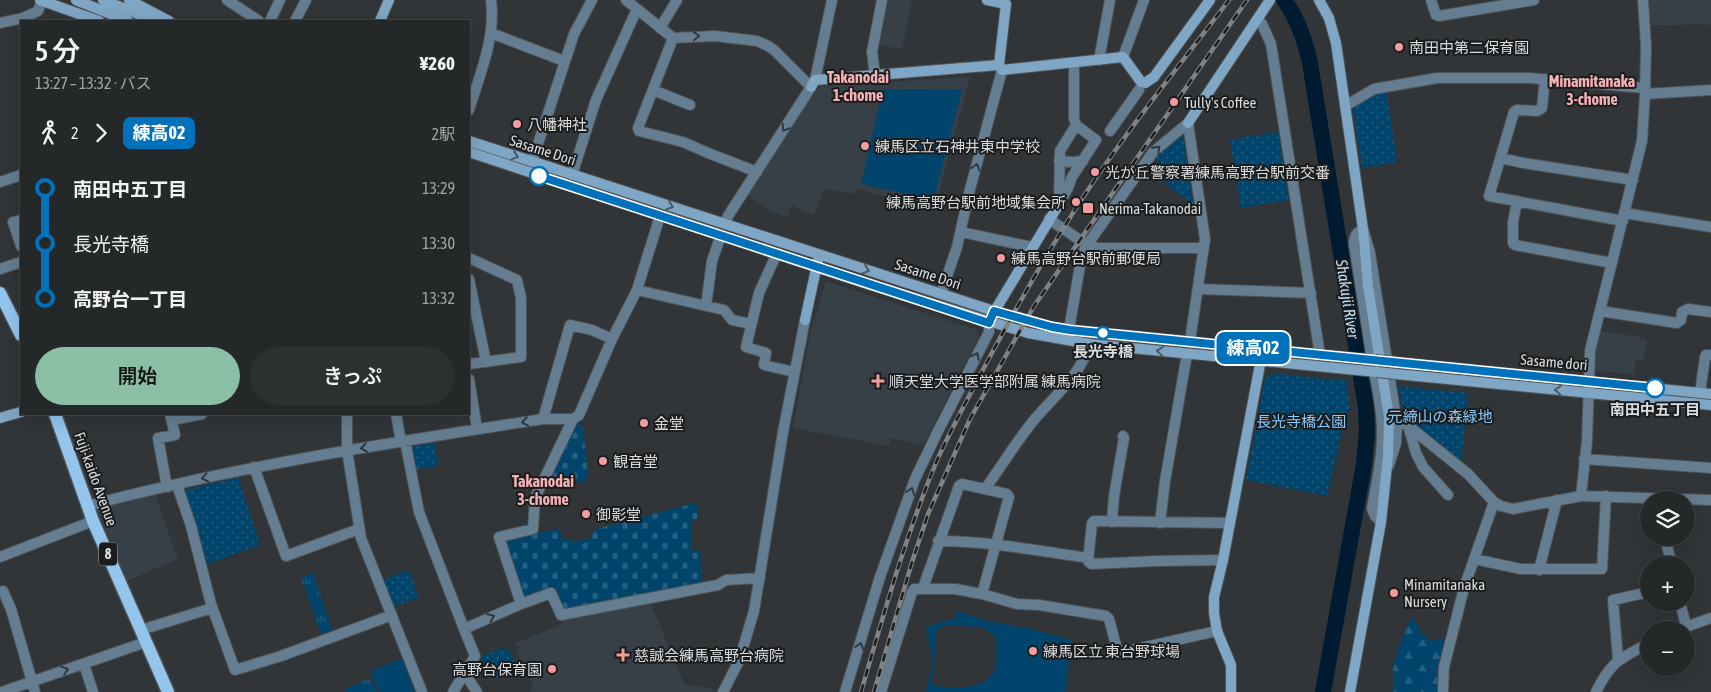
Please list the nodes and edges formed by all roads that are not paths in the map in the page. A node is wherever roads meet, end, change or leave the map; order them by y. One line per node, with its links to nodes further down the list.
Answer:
1 (76, 0): 31 (main road)
2 (103, 0): 32 (main road)
3 (129, 0): 33 (main road)
4 (228, 0): 26 (street)
5 (280, 0): 34 (street)
6 (306, 0): 35 (street)
7 (389, 0): 36 (main road)
8 (490, 0): 39 (street)
9 (592, 0): 43 (street)
10 (626, 0): 25 (street)
11 (677, 0): 38 (street)
12 (832, 0): 48 (street)
13 (882, 0): 46 (street)
14 (987, 0): 23 (main road)
15 (1110, 0): 42 (street)
16 (1144, 0): 41 (street)
17 (1210, 0): 41 (main road)
18 (1320, 0): 55 (main road)
19 (1431, 0): 20 (street)
20 (1534, 0)
21 (1642, 0): 52 (street)
22 (41, 1): 29 (street); 30 (main road)
23 (1006, 2): 45 (main road)
24 (1268, 3): 27 (main road)
25 (637, 9): 38 (street); 66 (street)
26 (246, 17)
27 (1258, 19): 56 (main road); 96 (street)
28 (20, 20): 37 (street)
29 (24, 20)
30 (96, 20)
31 (126, 20)
32 (153, 20)
33 (167, 20)
34 (270, 20)
35 (296, 20)
36 (380, 20)
37 (0, 23)
38 (660, 28): 40 (street)
39 (491, 33): 43 (street); 54 (street)
40 (673, 38): 48 (street, one-way to 48); 49 (street)
41 (1123, 57): 42 (main road)
42 (1099, 60): 44 (main road)
43 (564, 61): 64 (street)
44 (1074, 63): 45 (main road); 57 (street)
45 (1001, 67): 46 (main road); 79 (street, one-way to 45)
46 (875, 75): 48 (main road)
47 (1544, 79): 52 (street); 55 (street); 61 (street)
48 (813, 83): 65 (street, one-way to 65)
49 (653, 90): 53 (street); 65 (street)
50 (1139, 90): 58 (street)
51 (1711, 90): 52 (street)
52 (1645, 91): 68 (street)
53 (690, 105)
54 (470, 106)
55 (1345, 106): 78 (main road)
56 (1188, 123): 82 (street, one-way to 56); 84 (street)
57 (1076, 125): 62 (street); 63 (street)
58 (1110, 131)
59 (470, 141): 64 (main road, Sasame Dori, one-way to 64)
60 (470, 152): 72 (main road, Sasame Dori)
61 (1501, 158): 68 (street); 70 (street)
62 (1059, 161): 63 (street); 71 (street)
63 (1083, 161): 71 (street)
64 (532, 162): 66 (main road, Sasame Dori)
65 (756, 172): 76 (street)
66 (572, 175): 76 (main road, Sasame Dori, one-way to 76)
67 (20, 176): 69 (street)
68 (1633, 180): 73 (street)
69 (0, 182)
70 (1517, 201): 73 (street); 89 (street)
71 (1059, 204): 74 (main road)
72 (660, 216): 80 (main road, Sasame Dori); 94 (street)
73 (1624, 217): 77 (street); 89 (street)
74 (1049, 219): 82 (street); 83 (main road)
75 (20, 220): 81 (street)
76 (725, 224): 86 (main road, Sasame Dori)
77 (1711, 227)
78 (1363, 229): 115 (street); 136 (main road); 136 (street)
79 (961, 232): 83 (street); 97 (street)
80 (721, 235): 85 (main road, Sasame Dori); 98 (street)
81 (20, 243)
82 (1087, 245): 84 (street); 105 (street)
83 (1032, 247): 99 (main road)
84 (1204, 248): 93 (street)
85 (777, 254): 90 (main road, Sasame Dori); 104 (street)
86 (820, 254): 90 (main road); 97 (main road, Sasame Dori, one-way to 97)
87 (470, 258): 116 (street)
88 (20, 262): 91 (street)
89 (1612, 263): 100 (street)
90 (816, 266): 102 (main road); 103 (main road, Sasame Dori)
91 (0, 269)
92 (470, 284): 116 (street)
93 (1198, 289): 96 (street); 108 (street)
94 (638, 290): 98 (street); 107 (street)
95 (0, 293): 106 (main road)
96 (1311, 293): 112 (street)
97 (941, 294): 99 (main road, Sasame Dori)
98 (706, 306): 104 (street)
99 (994, 311): 103 (main road); 105 (main road, Sasame Dori)
100 (1600, 311): 101 (street); 121 (street)
101 (1711, 312)
102 (805, 320): 119 (street)
103 (989, 323): 109 (main road, Sasame Dori); 195 (street, one-way to 103)
104 (751, 324): 119 (street)
105 (1070, 330): 108 (main road, Sasame Dori)
106 (20, 333)
107 (612, 339): 134 (street); 135 (street)
108 (1190, 341): 110 (main road, Sasame Dori)
109 (1090, 344): 111 (main road, Sasame Dori, one-way to 109); 146 (street)
110 (1263, 349): 112 (main road, Sasame Dori); 114 (main road)
111 (1186, 354): 114 (main road, Sasame Dori); 159 (street)
112 (1320, 355): 115 (main road, Sasame Dori)
113 (1711, 355): 124 (street)
114 (1261, 360): 120 (main road, Sasame Dori); 160 (main road)
115 (1372, 360): 117 (main road, Sasame Dori, bridge)
116 (486, 362): 118 (street)
117 (1394, 362): 121 (main road, Sasame dori)
118 (470, 364)
119 (794, 372): 169 (street)
120 (1374, 372): 123 (main road, Sasame Dori, one-way to 120, bridge); 158 (street)
121 (1588, 381): 123 (street); 124 (main road, Sasame dori)
122 (470, 384): 138 (street)
123 (1588, 392): 126 (main road, Sasame Dori); 142 (street)
124 (1700, 393): 125 (main road, Sasame dori)
125 (1711, 394)
126 (1711, 405)
127 (20, 412): 133 (main road)
128 (55, 415): 155 (main road, Fuji-kaido Avenue / 8)
129 (192, 415): 132 (street)
130 (347, 415): 141 (street)
131 (396, 415): 140 (street)
132 (171, 417): 145 (street)
133 (0, 418)
134 (542, 419): 135 (street); 138 (street, one-way to 138)
135 (573, 419): 174 (street)
136 (1393, 420): 137 (street); 158 (main road)
137 (1408, 425): 147 (street); 154 (street)
138 (477, 430): 140 (street)
139 (1123, 436): 157 (street)
140 (403, 442): 141 (street, one-way to 141); 179 (street)
141 (347, 450): 143 (street); 161 (street)
142 (1584, 459): 144 (street); 148 (street)
143 (254, 467): 145 (street, one-way to 145); 161 (street)
144 (1711, 468)
145 (172, 486): 155 (street); 175 (street)
146 (985, 489): 162 (street); 163 (street)
147 (1448, 495)
148 (1581, 496): 149 (street); 151 (street)
149 (1606, 496): 150 (street); 168 (street)
150 (1640, 498)
151 (1557, 500): 154 (street); 168 (street)
152 (1695, 500): 153 (street)
153 (1711, 500)
154 (1494, 502): 166 (street)
155 (87, 506): 156 (main road, Fuji-kaido Avenue / 8)
156 (93, 521): 164 (street); 180 (main road, Fuji-kaido Avenue / 8)
157 (1112, 522): 159 (street); 165 (street)
158 (1381, 522): 198 (main road)
159 (1160, 523): 160 (street)
160 (1230, 523): 167 (main road)
161 (360, 529): 176 (street)
162 (938, 542): 163 (street); 170 (street)
163 (995, 545): 165 (street); 172 (street)
164 (0, 557)
165 (1089, 558): 167 (street)
166 (1474, 559): 168 (street); 199 (street)
167 (1223, 560): 181 (main road)
168 (1539, 570)
169 (760, 578): 174 (street); 194 (street)
170 (923, 588): 172 (street); 196 (street)
171 (3, 590): 187 (street)
172 (982, 594): 181 (street)
173 (1640, 594): 184 (street)
174 (521, 604): 179 (street, one-way to 174)
175 (212, 608): 176 (street); 180 (street)
176 (392, 615): 191 (street)
177 (1711, 618): 178 (street)
178 (1695, 624)
179 (464, 629): 186 (street)
180 (141, 630): 182 (main road, Fuji-kaido Avenue / 8)
181 (1217, 631): 197 (main road)
182 (146, 642): 185 (street); 190 (main road, Fuji-kaido Avenue / 8)
183 (1640, 648): 184 (street)
184 (1618, 659): 200 (street)
185 (84, 664): 187 (street, one-way to 185); 189 (street)
186 (464, 676): 192 (street); 193 (street)
187 (33, 687): 188 (street)
188 (2, 692)
189 (93, 692)
190 (168, 692)
191 (422, 692)
192 (453, 692)
193 (477, 692)
194 (723, 692)
195 (846, 692)
196 (881, 692)
197 (1231, 692)
198 (1350, 692)
199 (1443, 692)
200 (1596, 692)

